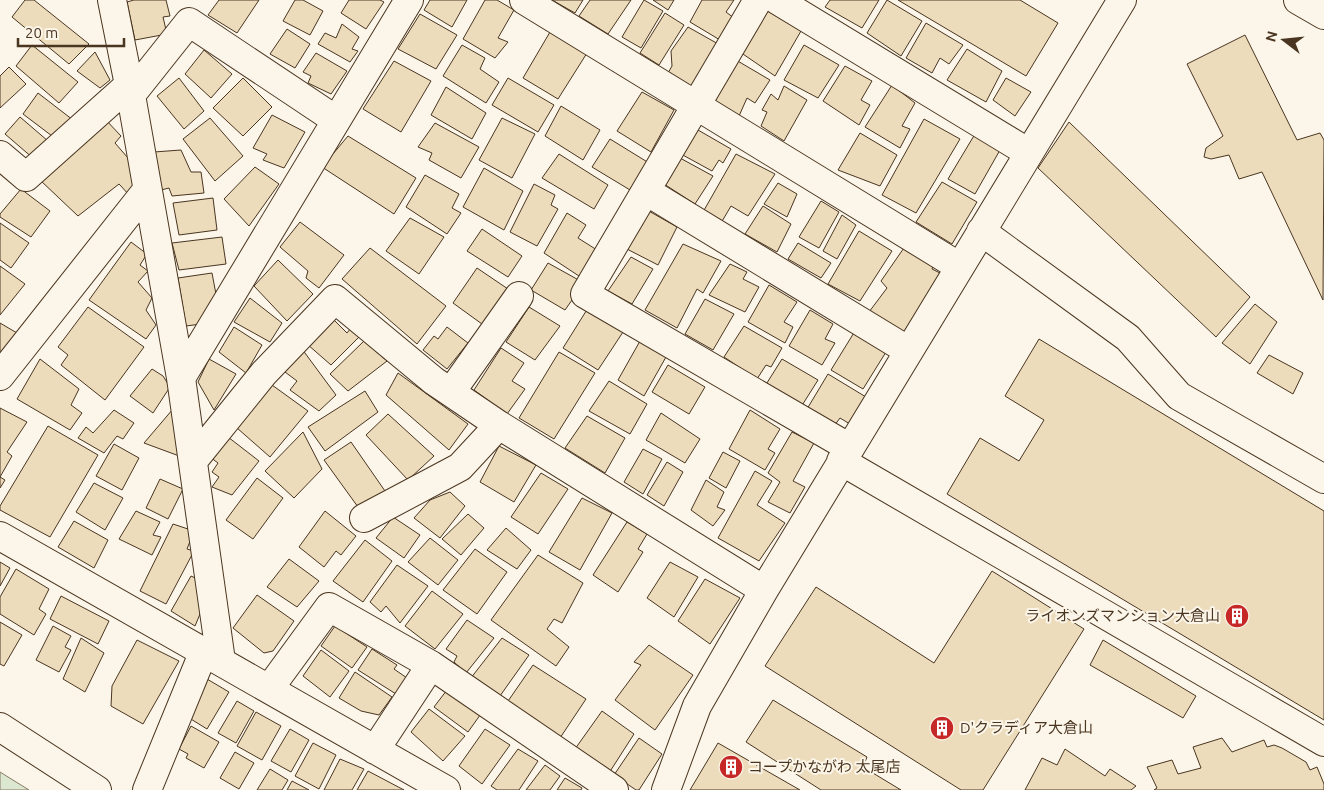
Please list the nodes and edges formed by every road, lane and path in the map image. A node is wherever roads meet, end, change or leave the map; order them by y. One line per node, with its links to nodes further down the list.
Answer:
1 (112, 0): 9 (street)
2 (409, 0): 11 (street)
3 (524, 0): 10 (street)
4 (758, 0): 10 (street)
5 (777, 0): 12 (street)
6 (1122, 0): 12 (street)
7 (1298, 0): 8 (street)
8 (1324, 15)
9 (130, 90): 11 (street); 13 (street); 14 (street)
10 (697, 105): 15 (street); 17 (street)
11 (336, 120): 21 (street)
12 (1029, 153): 16 (street)
13 (0, 155)
14 (148, 190): 20 (street); 21 (street)
15 (646, 191): 19 (street); 24 (street)
16 (981, 231): 17 (street); 26 (street)
17 (960, 266): 19 (street)
18 (519, 296): 22 (street)
19 (909, 351): 24 (street)
20 (0, 376)
21 (181, 378): 25 (street)
22 (451, 392): 23 (street); 25 (street)
23 (499, 425): 27 (street); 29 (street)
24 (846, 455): 29 (street); 34 (street)
25 (193, 462): 30 (street)
26 (1324, 479)
27 (364, 518)
28 (8, 541): 30 (street)
29 (764, 590): 40 (street)
30 (212, 656): 32 (street); 37 (street)
31 (431, 665): 32 (street); 35 (street); 39 (street)
32 (269, 689): 35 (street)
33 (0, 727): 36 (street)
34 (1324, 742)
35 (375, 750): 38 (street)
36 (97, 790)
37 (147, 790)
38 (446, 790)
39 (614, 790)
40 (666, 790)

